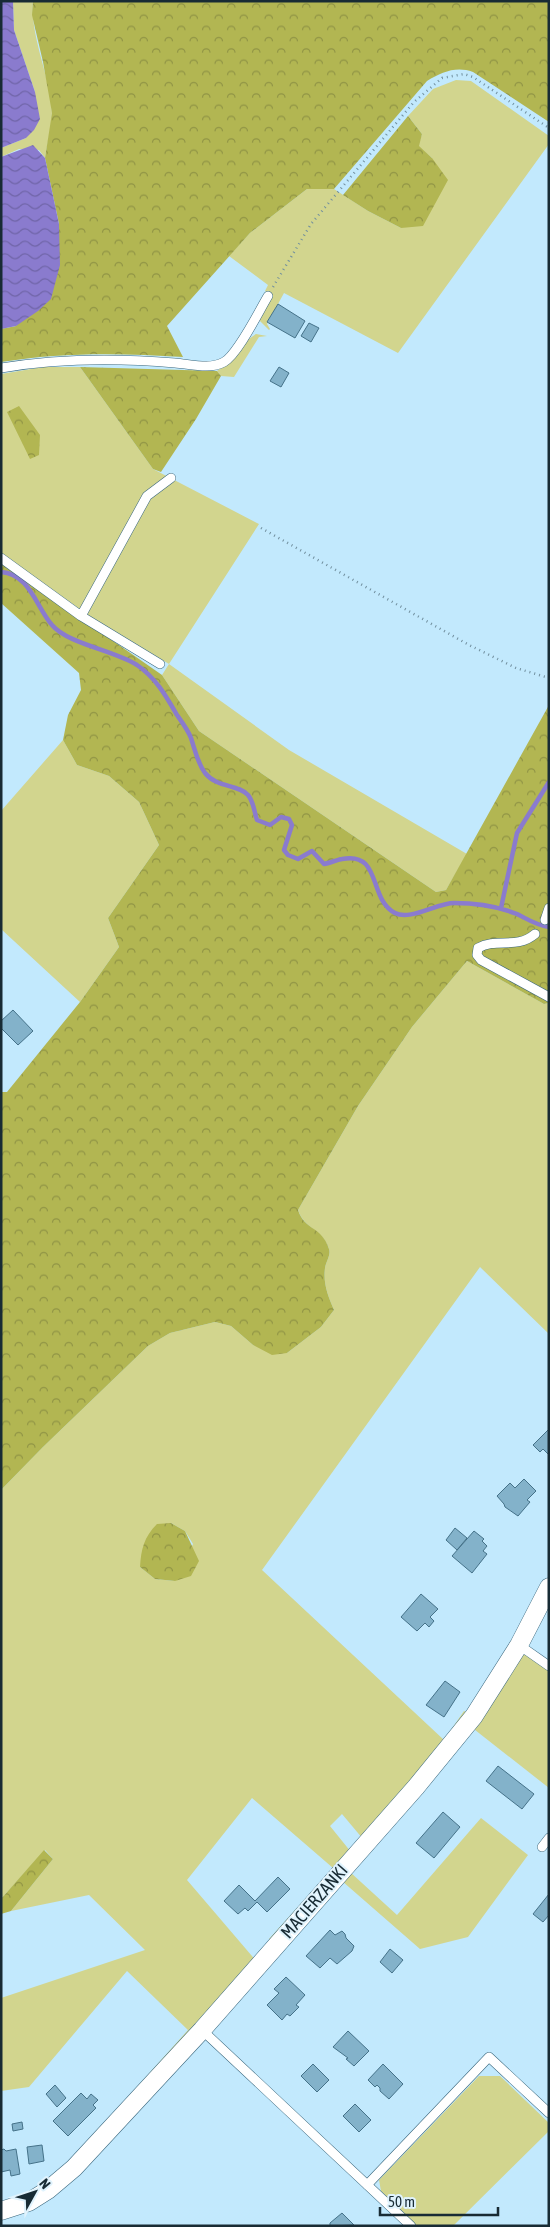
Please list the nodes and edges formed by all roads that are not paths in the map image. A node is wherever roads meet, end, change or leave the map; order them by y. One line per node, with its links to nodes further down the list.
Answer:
1 (268, 296): 2 (lane)
2 (1, 368)
3 (171, 478): 5 (lane)
4 (1, 558): 5 (lane)
5 (81, 616): 6 (lane)
6 (160, 664)
7 (549, 908): 8 (lane)
8 (545, 920)
9 (535, 934): 10 (lane)
10 (549, 997)
11 (549, 1587): 12 (street, MACIERZANKI)
12 (519, 1644): 13 (lane); 16 (street, MACIERZANKI)
13 (549, 1666)
14 (549, 1838): 15 (lane)
15 (542, 1848)
16 (202, 2030): 18 (lane); 19 (street, MACIERZANKI)
17 (549, 2113): 18 (lane)
18 (367, 2184): 20 (lane)
19 (1, 2211)
20 (411, 2226)

